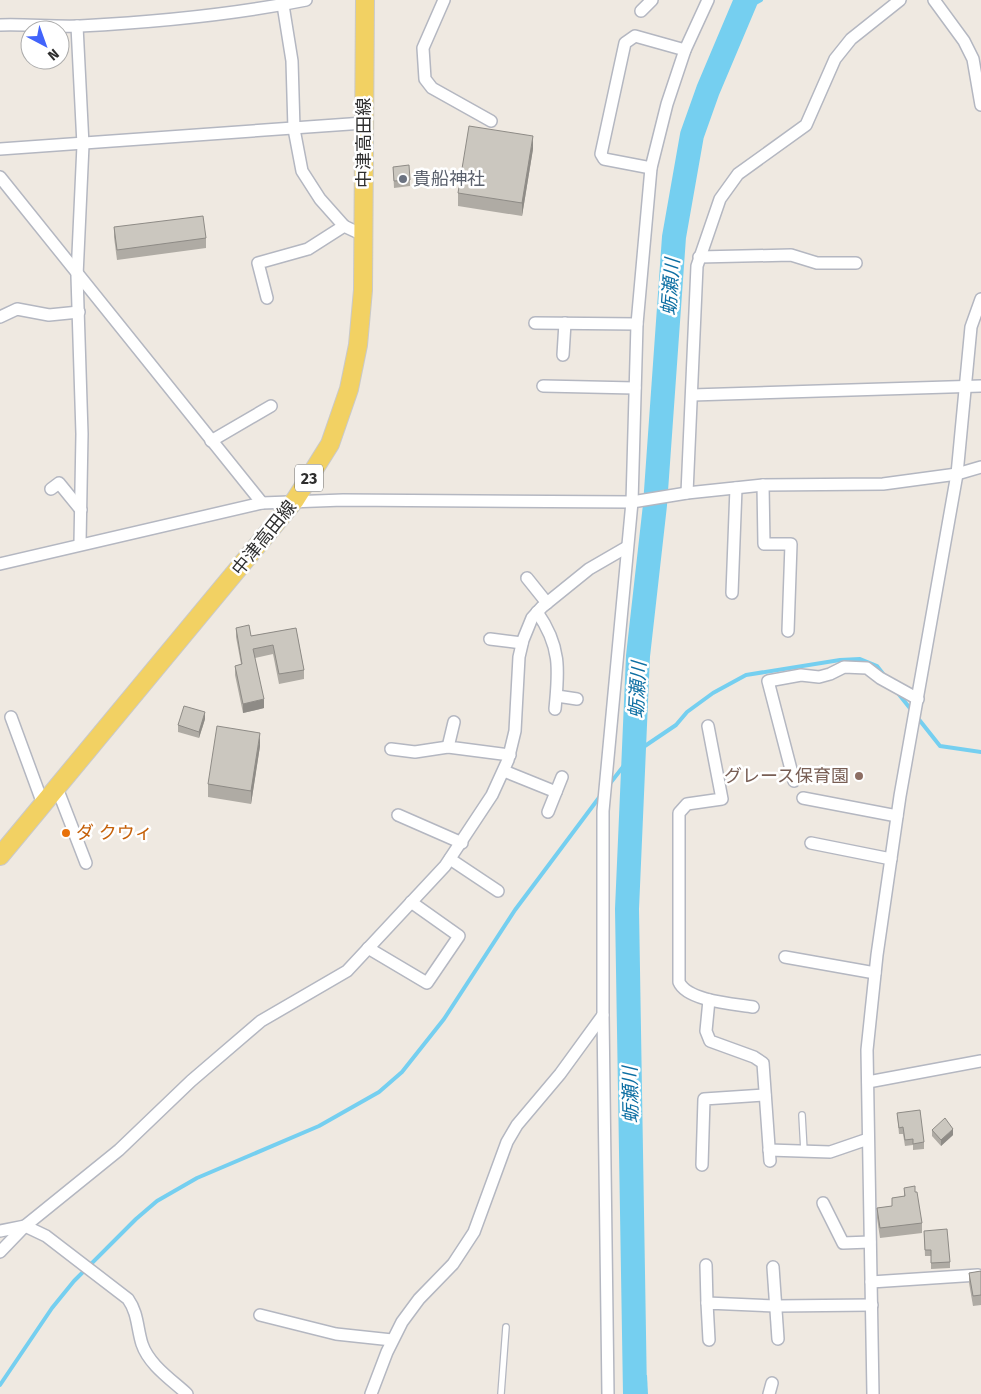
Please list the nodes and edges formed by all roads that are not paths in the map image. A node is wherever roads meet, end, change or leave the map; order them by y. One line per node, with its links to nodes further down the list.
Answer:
1 (306, 0): 8 (street)
2 (365, 0): 15 (main road, 中津高田線 / 23)
3 (444, 0): 14 (street)
4 (652, 0): 9 (street)
5 (708, 0): 12 (street)
6 (900, 0): 23 (street)
7 (934, 0): 13 (street)
8 (283, 5): 11 (street); 16 (street)
9 (641, 11)
10 (0, 25): 11 (street)
11 (77, 26): 17 (street)
12 (685, 50): 19 (street); 19 (street)
13 (981, 105)
14 (490, 121)
15 (364, 123): 16 (street); 22 (main road, 中津高田線 / 23)
16 (294, 129): 17 (street); 21 (street)
17 (83, 145): 18 (street); 25 (street)
18 (0, 149)
19 (651, 168): 32 (street)
20 (0, 177): 25 (street)
21 (344, 226): 22 (street); 26 (street)
22 (363, 235): 47 (main road, 中津高田線 / 23)
23 (699, 257): 24 (street); 38 (street)
24 (856, 263)
25 (77, 276): 28 (street); 40 (street)
26 (267, 298)
27 (981, 299): 36 (street)
28 (78, 312): 29 (street); 50 (street)
29 (0, 316)
30 (535, 322): 31 (street)
31 (565, 323): 32 (street); 33 (street)
32 (637, 324): 37 (street)
33 (563, 355)
34 (543, 386): 37 (street)
35 (981, 386): 36 (street)
36 (966, 387): 38 (street); 42 (street)
37 (635, 388): 48 (street)
38 (692, 395): 46 (street)
39 (271, 406): 40 (street)
40 (211, 441): 49 (street)
41 (981, 467): 42 (street)
42 (957, 474): 43 (street); 63 (street)
43 (763, 485): 44 (street); 58 (street)
44 (736, 488): 46 (street); 55 (street)
45 (51, 489): 50 (street)
46 (684, 494): 48 (street)
47 (295, 500): 48 (street); 49 (street); 74 (main road, 中津高田線 / 23)
48 (635, 502): 52 (street)
49 (262, 503): 51 (street)
50 (81, 510): 51 (street)
51 (80, 544): 53 (street)
52 (627, 547): 56 (street); 94 (street)
53 (0, 564)
54 (527, 578): 56 (street)
55 (732, 593)
56 (547, 603): 57 (street)
57 (537, 612): 60 (street); 61 (street)
58 (788, 632)
59 (490, 639): 60 (street)
60 (522, 643): 70 (street)
61 (557, 696): 62 (street); 64 (street)
62 (577, 699)
63 (918, 699): 73 (street); 80 (street)
64 (556, 709)
65 (11, 717): 77 (street)
66 (454, 722): 68 (street)
67 (708, 726): 92 (street)
68 (448, 747): 69 (street); 70 (street)
69 (391, 749)
70 (510, 755): 71 (street)
71 (504, 771): 75 (street); 81 (street)
72 (562, 778): 75 (street)
73 (794, 781)
74 (57, 788): 77 (main road, 中津高田線 / 23); 86 (street)
75 (556, 792): 78 (street)
76 (803, 798): 80 (street)
77 (44, 804): 83 (main road, 中津高田線 / 23)
78 (548, 812)
79 (398, 815): 81 (street)
80 (897, 816): 84 (street)
81 (462, 843): 85 (street)
82 (811, 843): 84 (street)
83 (0, 856)
84 (891, 858): 91 (street)
85 (450, 859): 87 (street); 88 (street)
86 (86, 863)
87 (498, 891)
88 (411, 902): 89 (street); 89 (street)
89 (368, 948): 103 (street)
90 (785, 957): 91 (street)
91 (875, 973): 96 (street)
92 (709, 1000): 93 (street); 97 (street)
93 (753, 1007)
94 (603, 1015): 117 (street); 122 (street)
95 (981, 1060): 96 (street)
96 (868, 1082): 99 (street)
97 (764, 1095): 100 (street); 101 (street)
98 (802, 1115): 100 (lane)
99 (868, 1139): 100 (street); 105 (street)
100 (804, 1151)
101 (702, 1165)
102 (823, 1203): 105 (street)
103 (25, 1226): 104 (street); 106 (street); 119 (street)
104 (0, 1231)
105 (870, 1242): 110 (street)
106 (0, 1252)
107 (706, 1265): 111 (street)
108 (773, 1267): 113 (street)
109 (978, 1275): 110 (street)
110 (871, 1282): 112 (street)
111 (708, 1303): 113 (street); 118 (street)
112 (872, 1305): 113 (street); 123 (street)
113 (776, 1306): 116 (street)
114 (260, 1315): 117 (street)
115 (506, 1327): 121 (lane)
116 (778, 1339)
117 (392, 1340): 120 (street)
118 (709, 1340)
119 (187, 1394)
120 (371, 1394)
121 (501, 1394)
122 (608, 1394)
123 (873, 1394)

